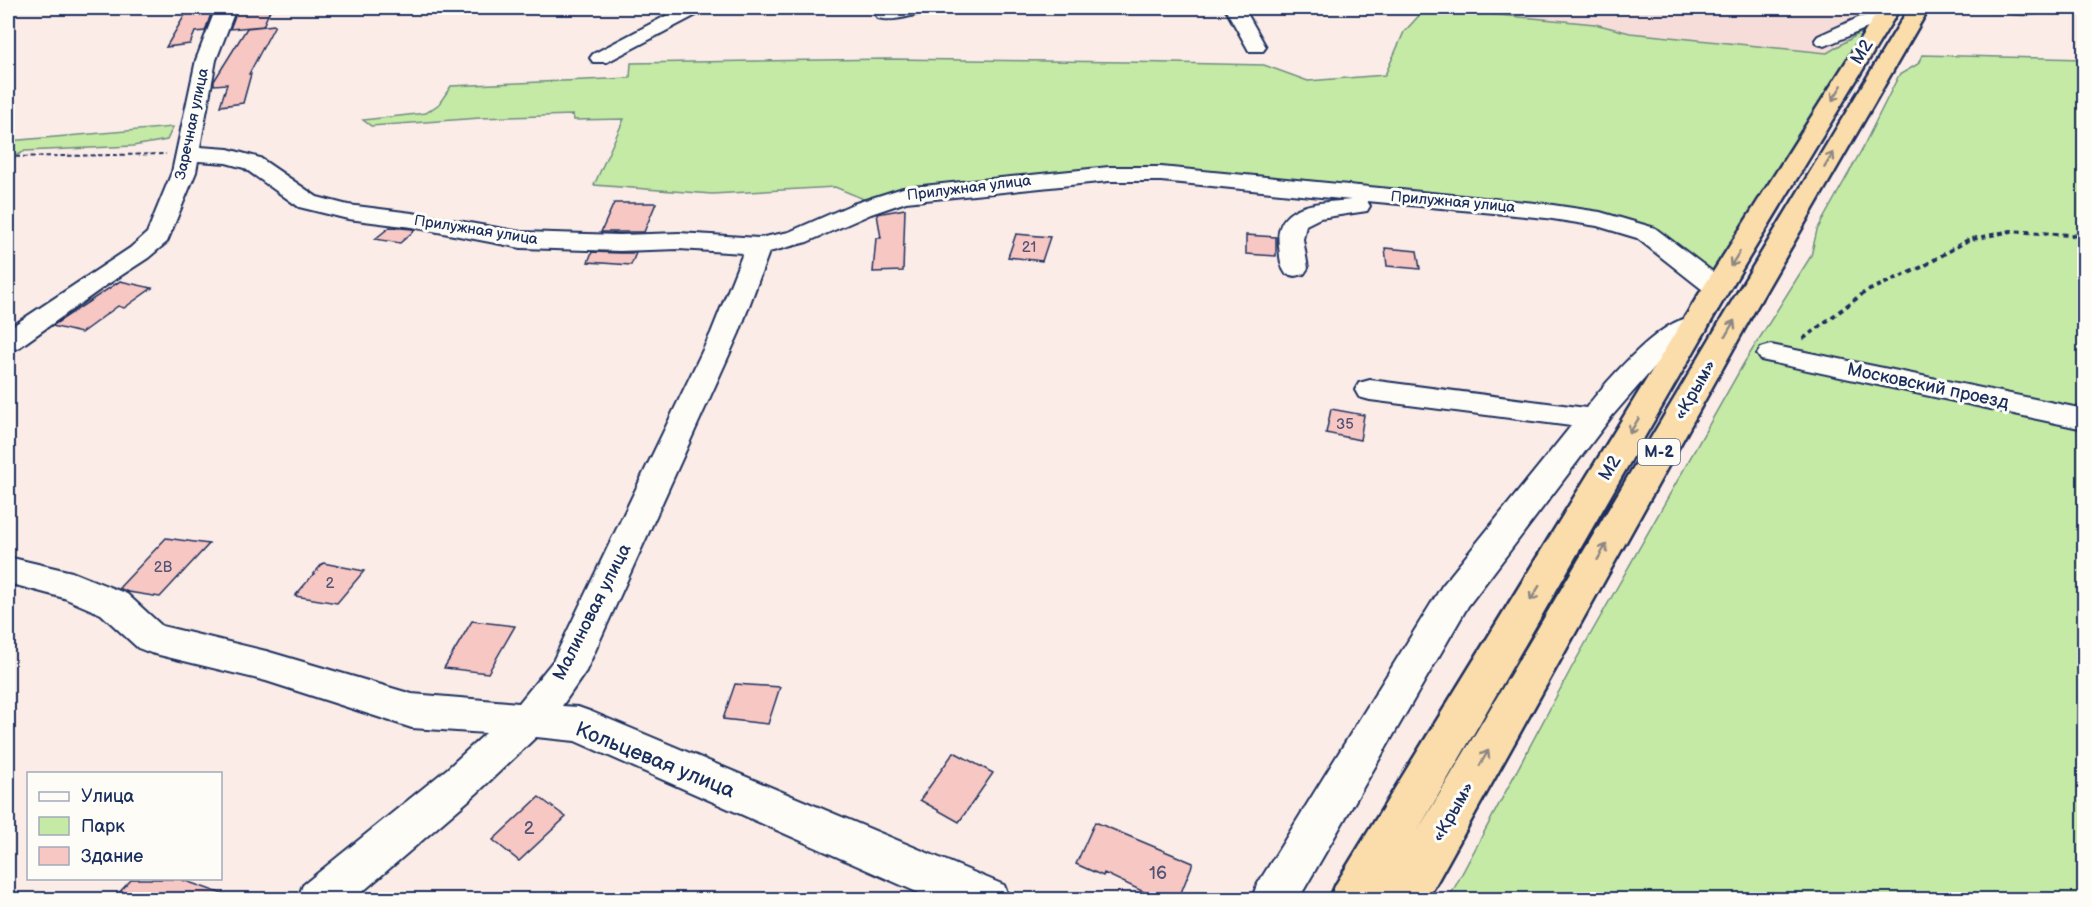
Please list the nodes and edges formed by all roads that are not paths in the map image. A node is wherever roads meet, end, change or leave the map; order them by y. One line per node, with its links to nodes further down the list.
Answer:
1 (226, 8): 11 (street, Заречная улица)
2 (695, 8): 10 (street)
3 (918, 8): 7 (street)
4 (1235, 8): 9 (street)
5 (1919, 8): 28 (highway, «Крым» / М-2, one-way to 5)
6 (1886, 13): 8 (street); 15 (highway, М2, one-way to 15)
7 (885, 14)
8 (1825, 40)
9 (1256, 47)
10 (600, 58)
11 (188, 153): 13 (street, Прилужная улица); 17 (street, Заречная улица)
12 (1394, 197): 13 (street, Прилужная улица); 14 (street); 15 (street, Прилужная улица)
13 (759, 246): 23 (street, Малиновая улица)
14 (1296, 268)
15 (1717, 288): 16 (highway, М2)
16 (1693, 328): 20 (street); 27 (highway, М2, one-way to 27)
17 (8, 342)
18 (1771, 354): 21 (street, Московский проезд)
19 (1370, 390): 20 (street)
20 (1594, 419): 26 (street)
21 (2085, 419)
22 (8, 570): 23 (street, Кольцевая улица)
23 (529, 719): 24 (street, Малиновая улица); 25 (street, Кольцевая улица)
24 (319, 900)
25 (988, 900)
26 (1273, 900)
27 (1352, 900)
28 (1402, 900)

